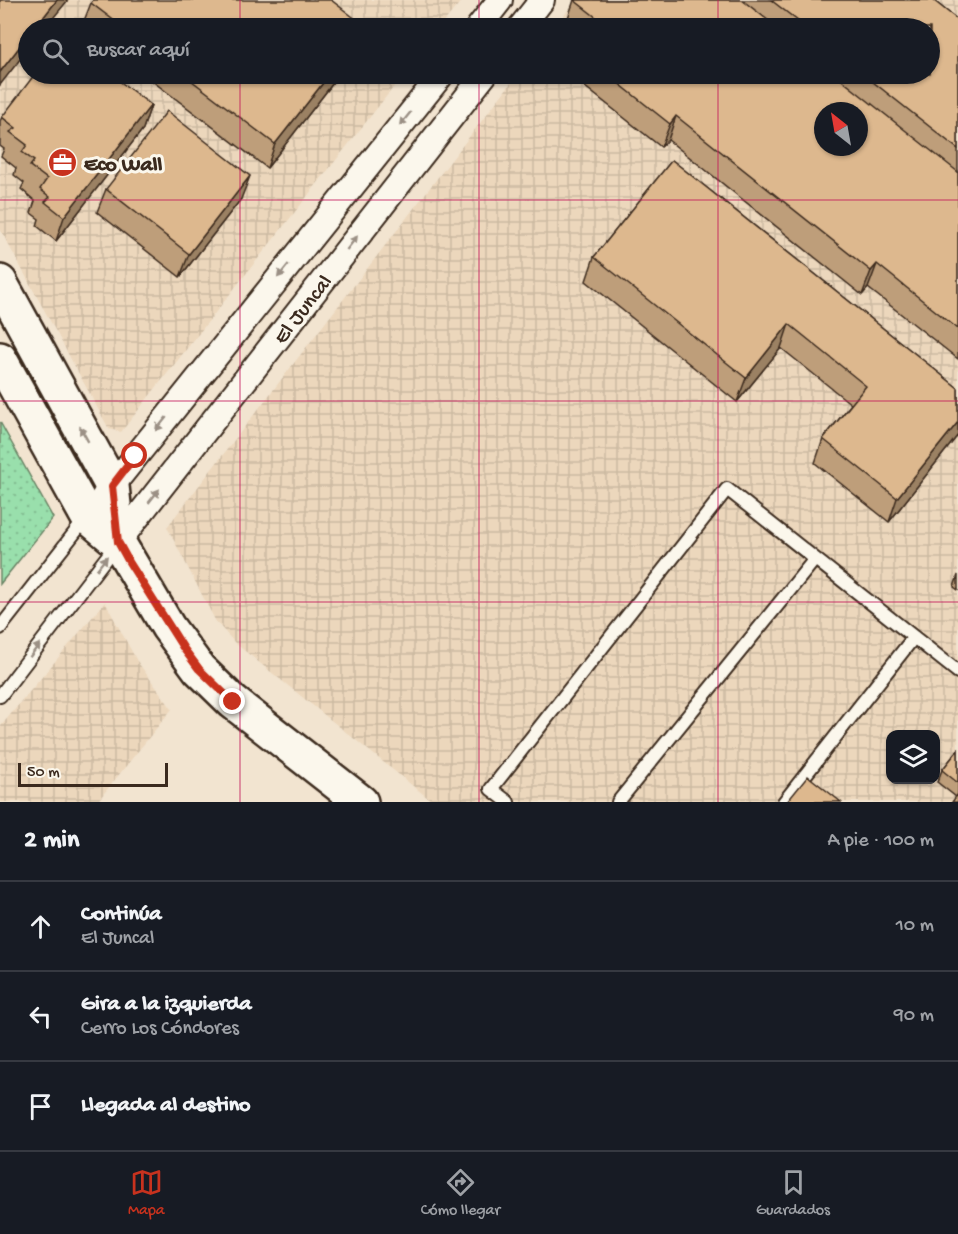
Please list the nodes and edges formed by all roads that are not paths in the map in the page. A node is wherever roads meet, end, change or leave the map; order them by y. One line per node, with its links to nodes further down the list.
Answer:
1 (500, 0): 3 (street)
2 (542, 0): 4 (street)
3 (486, 18)
4 (528, 18)
5 (433, 84): 9 (street, El Juncal, one-way to 9)
6 (477, 84): 11 (street, El Juncal, one-way to 6)
7 (0, 282): 9 (street, one-way to 7)
8 (0, 359): 10 (street)
9 (112, 486): 10 (street, El Juncal); 11 (street)
10 (87, 516): 11 (street); 13 (lane)
11 (118, 542): 16 (lane, one-way to 11); 17 (street)
12 (815, 559): 14 (lane); 18 (lane); 19 (lane)
13 (0, 628)
14 (914, 637): 15 (lane); 20 (lane)
15 (958, 672)
16 (0, 696)
17 (361, 802)
18 (508, 802)
19 (618, 802)
20 (784, 802)

